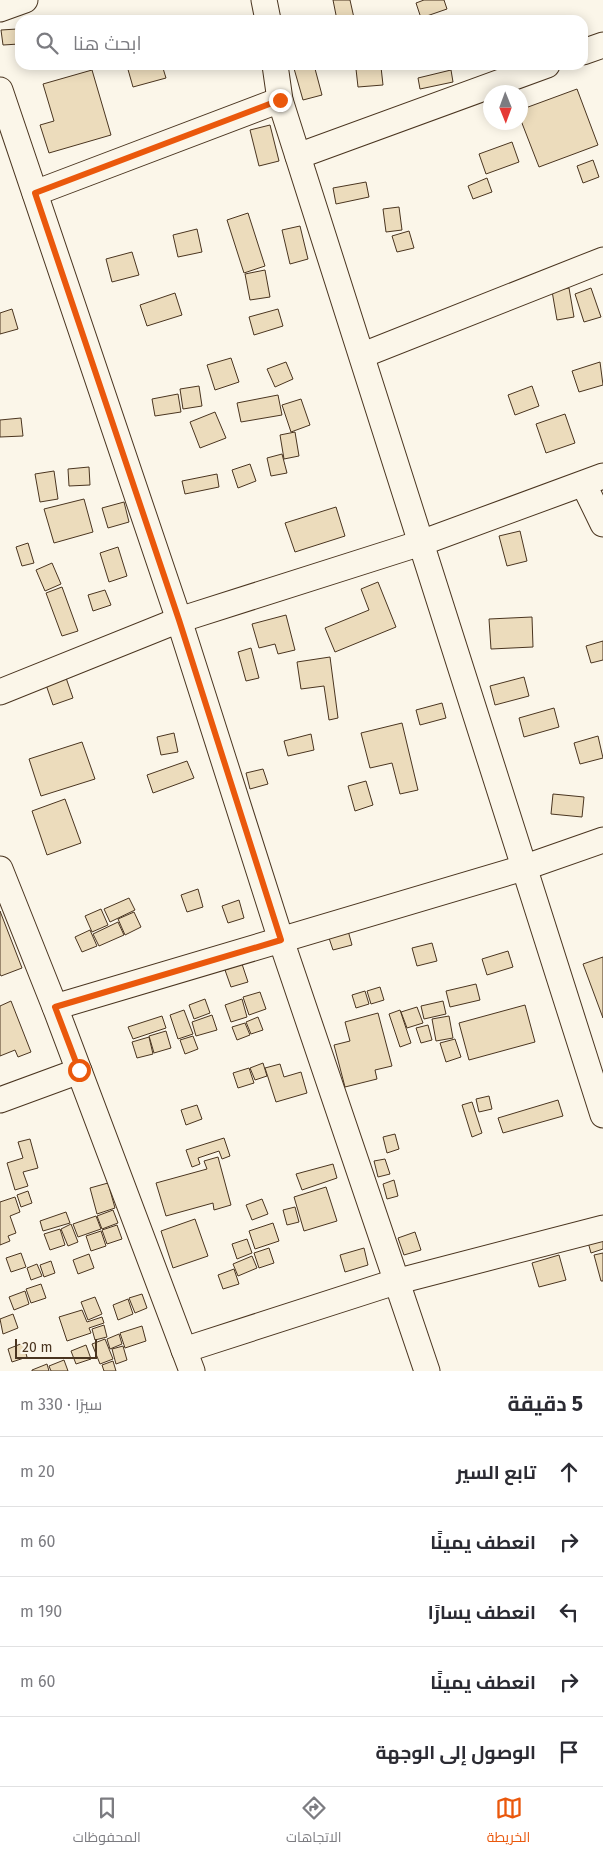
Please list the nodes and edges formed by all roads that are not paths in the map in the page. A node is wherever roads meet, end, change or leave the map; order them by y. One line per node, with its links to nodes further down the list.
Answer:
1 (25, 0): 3 (street)
2 (264, 0): 4 (street)
3 (0, 9)
4 (267, 15)
5 (603, 45): 6 (street)
6 (588, 50)
7 (276, 70): 10 (street)
8 (533, 70): 11 (street)
9 (0, 90): 12 (street)
10 (280, 100): 11 (street); 12 (street)
11 (298, 156): 14 (street)
12 (35, 193): 18 (street)
13 (603, 260): 14 (street)
14 (363, 355): 17 (street)
15 (593, 480): 16 (street); 17 (street)
16 (603, 524)
17 (421, 543): 18 (street); 21 (street)
18 (179, 620): 19 (street); 23 (street)
19 (0, 692)
20 (603, 840): 21 (street)
21 (523, 868): 23 (street); 27 (street)
22 (1, 875): 24 (street)
23 (281, 940): 24 (street); 29 (street)
24 (55, 1007): 25 (street)
25 (79, 1070): 26 (street); 30 (street)
26 (0, 1100)
27 (603, 1115)
28 (603, 1228): 29 (street)
29 (395, 1282): 30 (street); 31 (street)
30 (188, 1361)
31 (427, 1371)

